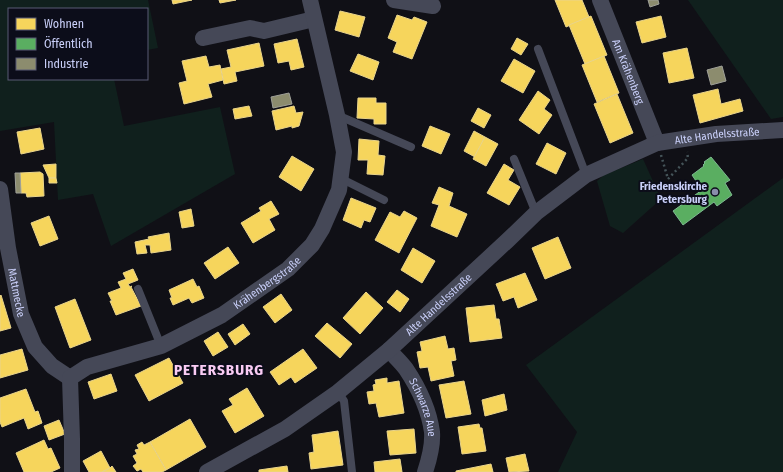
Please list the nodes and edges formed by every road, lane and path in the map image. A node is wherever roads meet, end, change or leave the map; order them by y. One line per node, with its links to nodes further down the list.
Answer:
1 (310, 0): 5 (street, Krähenbergstraße)
2 (394, 0): 4 (street)
3 (600, 0): 11 (street, Am Krähenberg)
4 (433, 6)
5 (314, 19): 6 (street); 8 (street, Krähenbergstraße)
6 (203, 38)
7 (538, 48): 14 (lane)
8 (337, 115): 12 (lane); 15 (street, Krähenbergstraße)
9 (783, 130): 10 (street, Alte Handelsstraße)
10 (685, 139): 11 (street, Alte Handelsstraße); 11 (path)
11 (657, 144): 14 (street, Alte Handelsstraße)
12 (411, 147)
13 (514, 159): 18 (lane)
14 (586, 175): 18 (street, Alte Handelsstraße)
15 (340, 178): 17 (lane); 20 (street, Krähenbergstraße)
16 (0, 189): 22 (street, Mattmecke)
17 (384, 200)
18 (536, 213): 21 (street, Alte Handelsstraße)
19 (138, 289): 20 (lane)
20 (161, 346): 22 (street, Krähenbergstraße)
21 (389, 350): 23 (street, Alte Handelsstraße); 27 (street, Schwarze Aue)
22 (70, 378): 24 (street)
23 (338, 392): 25 (street, Alte Handelsstraße); 26 (lane)
24 (72, 472)
25 (207, 472)
26 (352, 472)
27 (425, 472)

